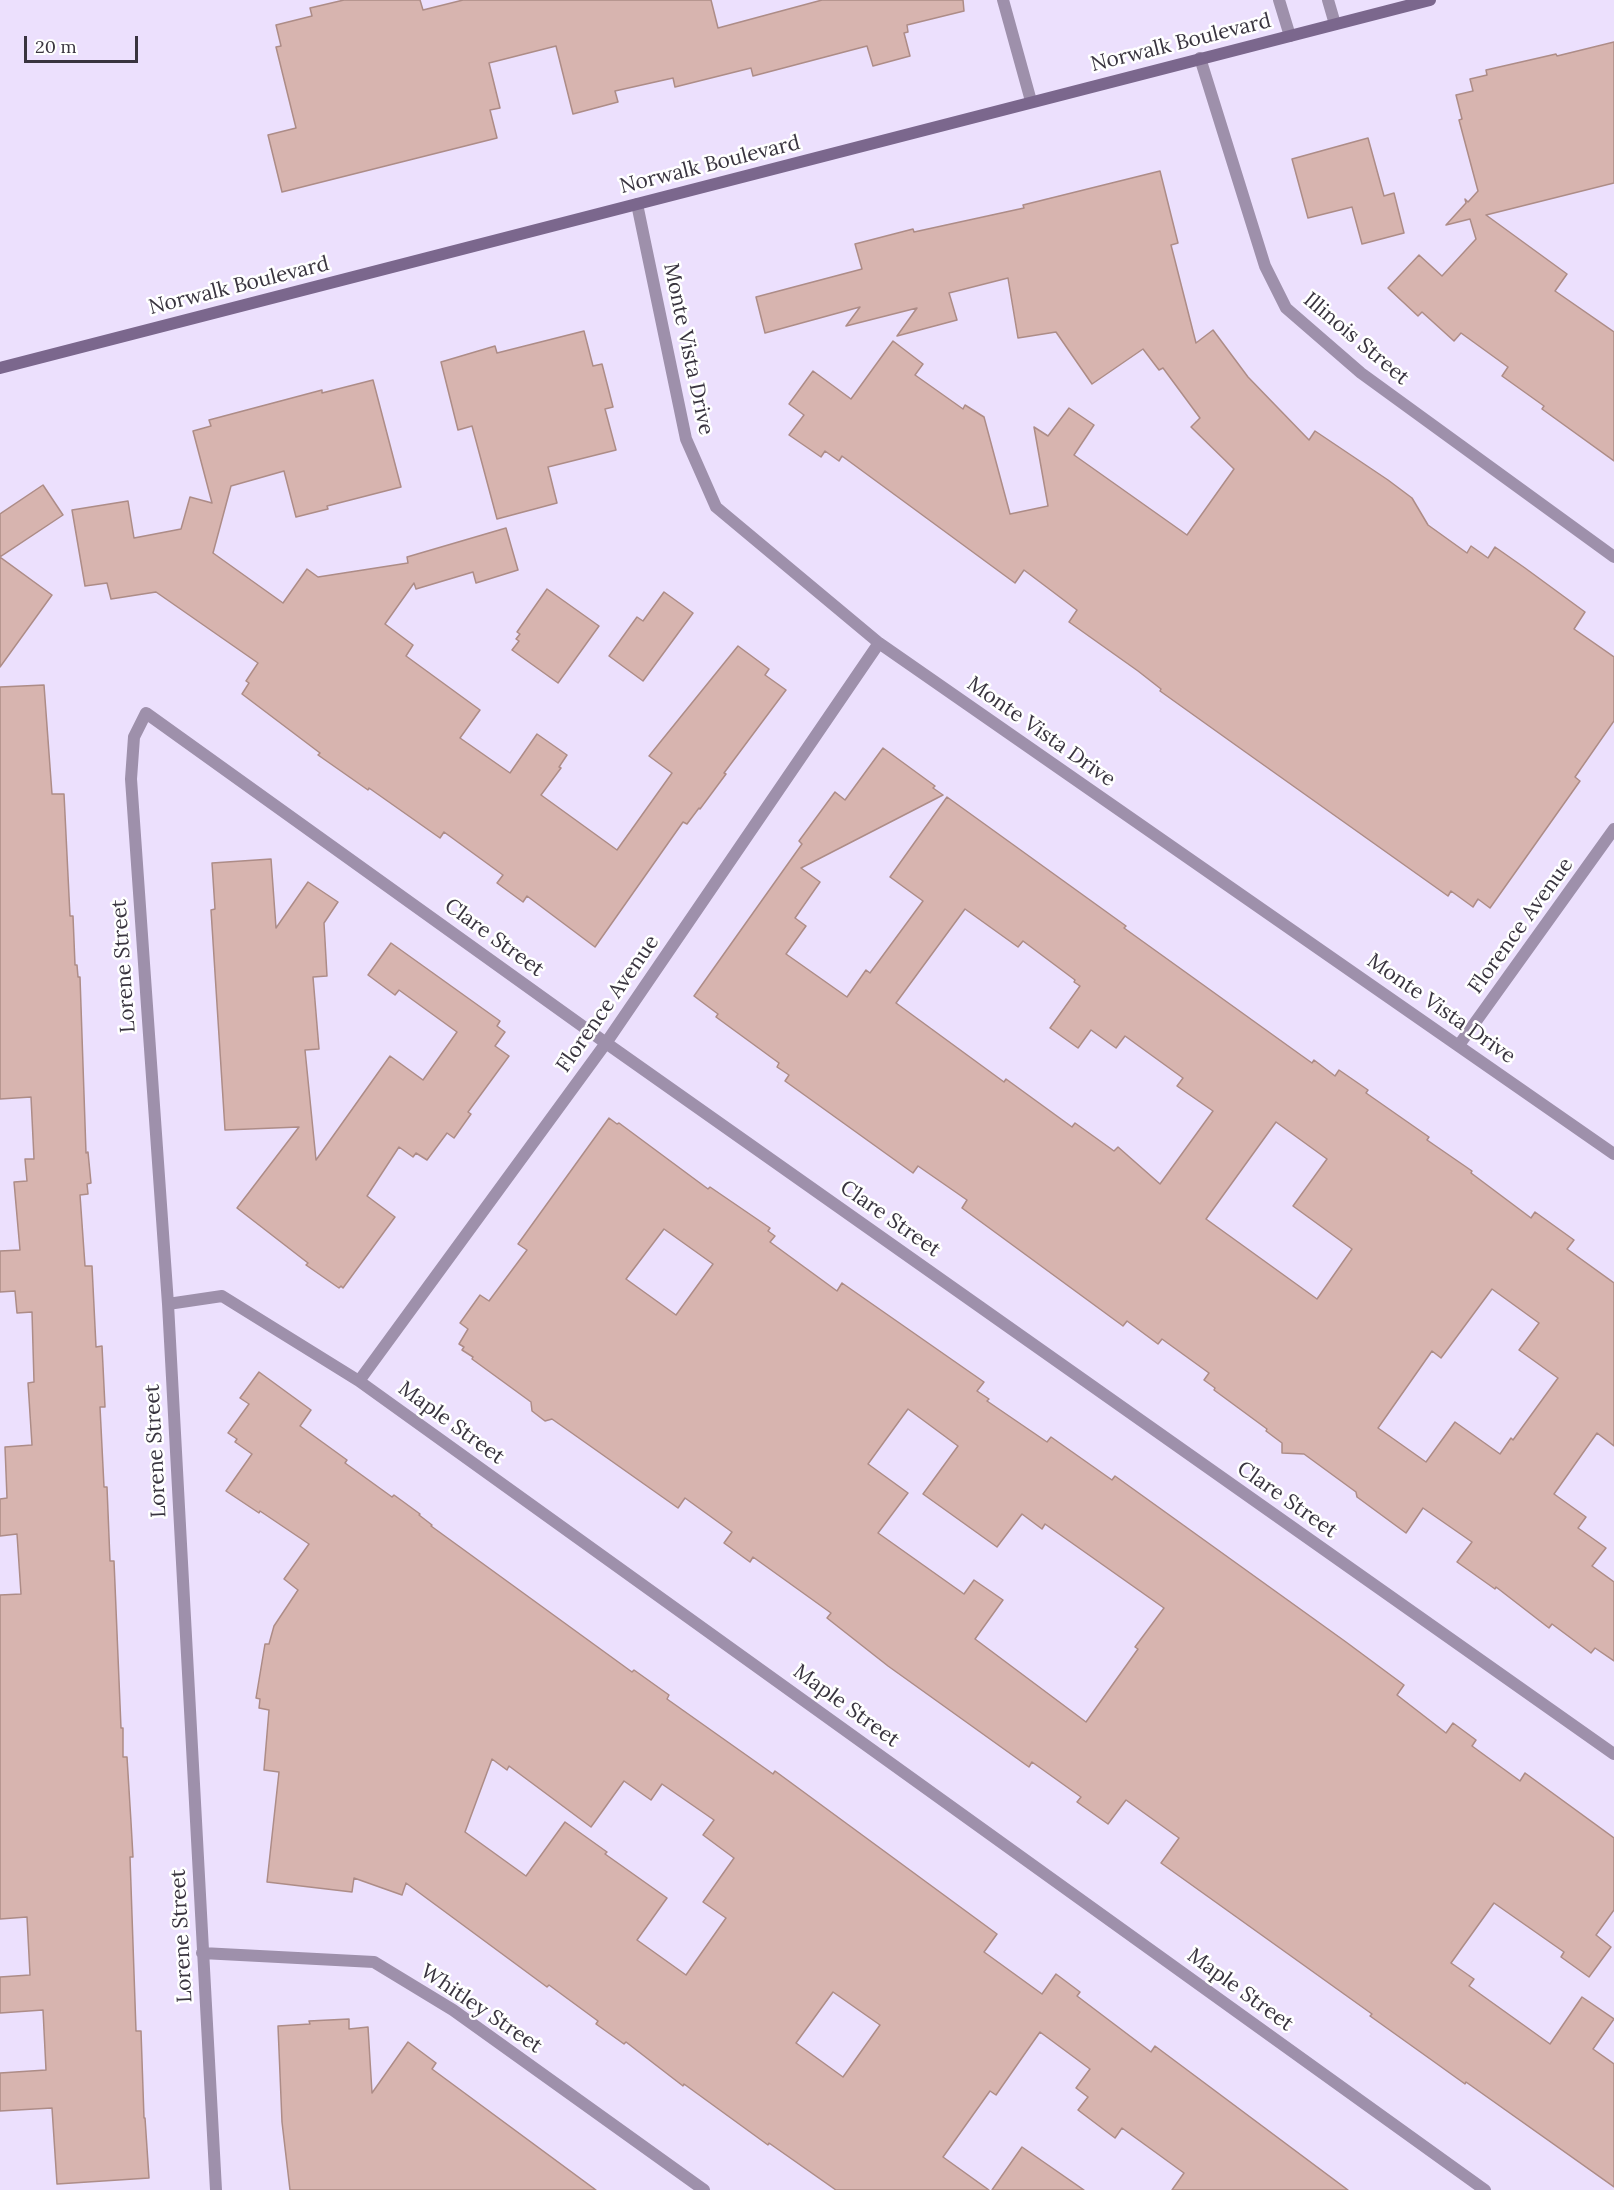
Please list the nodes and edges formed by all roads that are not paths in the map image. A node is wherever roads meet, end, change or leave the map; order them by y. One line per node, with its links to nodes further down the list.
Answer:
1 (1003, 0): 8 (street)
2 (1279, 0): 6 (street)
3 (1328, 0): 5 (street)
4 (1429, 0): 5 (main road, Norwalk Boulevard)
5 (1335, 24): 6 (main road, Norwalk Boulevard)
6 (1290, 36): 7 (main road, Norwalk Boulevard)
7 (1200, 58): 8 (main road, Norwalk Boulevard); 11 (street, Illinois Street)
8 (1031, 101): 9 (main road, Norwalk Boulevard)
9 (637, 204): 10 (main road, Norwalk Boulevard); 12 (street, Monte Vista Drive)
10 (0, 368)
11 (1614, 557)
12 (879, 643): 15 (street, Florence Avenue); 16 (street, Monte Vista Drive)
13 (146, 713): 15 (street, Clare Street); 18 (street, Lorene Street)
14 (1614, 830): 16 (street, Florence Avenue)
15 (606, 1043): 19 (street, Florence Avenue); 20 (street, Clare Street)
16 (1459, 1045): 17 (street, Monte Vista Drive)
17 (1614, 1154)
18 (168, 1304): 19 (street, Maple Street); 21 (street, Lorene Street)
19 (359, 1381): 24 (street, Maple Street)
20 (1614, 1754)
21 (202, 1953): 22 (street, Lorene Street); 23 (street, Whitley Street)
22 (216, 2190)
23 (704, 2190)
24 (1485, 2190)

